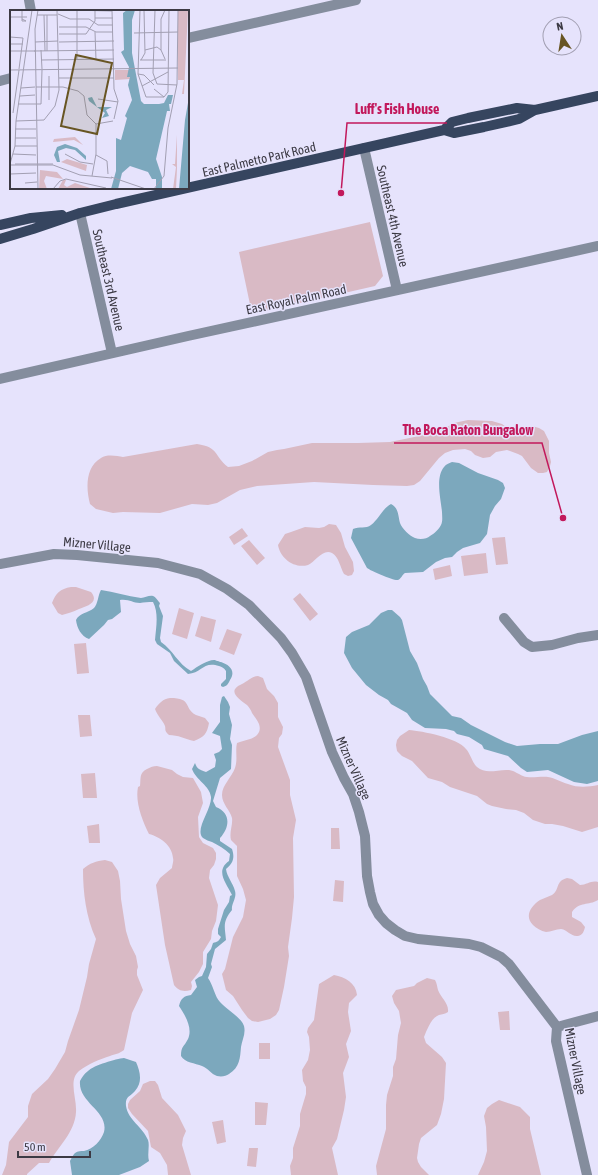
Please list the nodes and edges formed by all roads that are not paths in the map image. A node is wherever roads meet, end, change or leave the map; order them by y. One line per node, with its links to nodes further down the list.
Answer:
1 (29, 0): 4 (street)
2 (356, 0): 3 (street)
3 (331, 3): 5 (street)
4 (31, 10)
5 (189, 38)
6 (10, 78): 7 (street)
7 (0, 81)
8 (598, 96): 9 (main road, East Palmetto Park Road)
9 (364, 148): 10 (main road, East Palmetto Park Road); 16 (street, Southeast 4th Avenue)
10 (189, 188)
11 (185, 189): 12 (main road, East Palmetto Park Road)
12 (80, 213): 13 (main road, East Palmetto Park Road); 14 (main road, East Palmetto Park Road); 17 (street, Southeast 3rd Avenue)
13 (0, 225)
14 (0, 239)
15 (598, 246): 16 (street, East Royal Palm Road)
16 (397, 290): 17 (street, East Royal Palm Road)
17 (112, 353): 18 (street, East Royal Palm Road)
18 (0, 379)
19 (0, 564): 23 (street, Mizner Village)
20 (504, 618): 21 (street)
21 (598, 635)
22 (598, 1016): 23 (street)
23 (557, 1027): 24 (street, Mizner Village)
24 (587, 1175)

